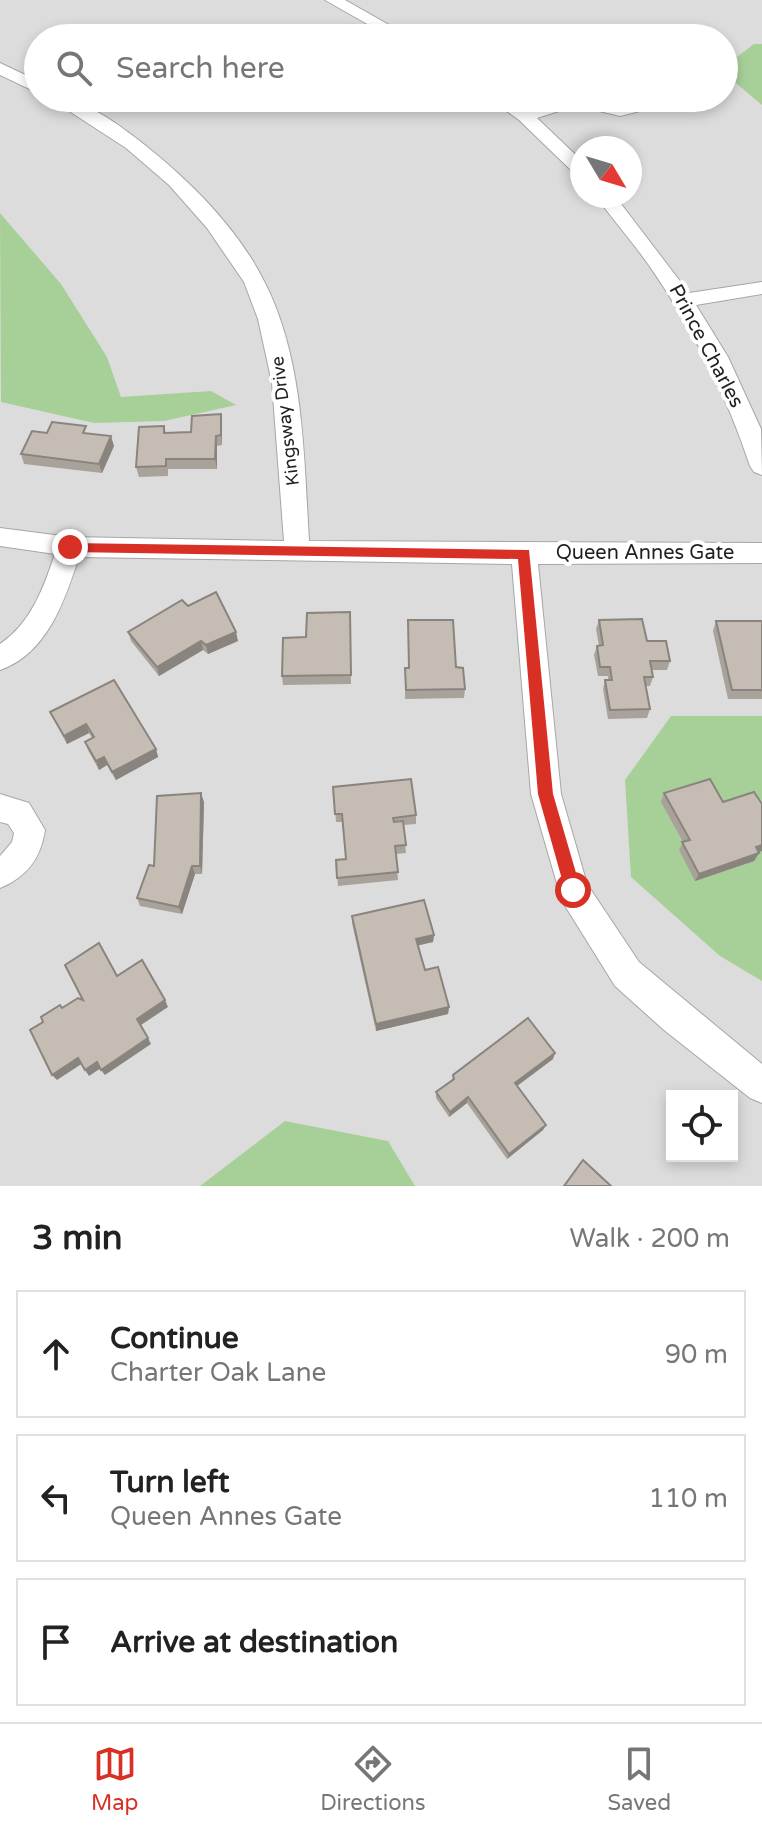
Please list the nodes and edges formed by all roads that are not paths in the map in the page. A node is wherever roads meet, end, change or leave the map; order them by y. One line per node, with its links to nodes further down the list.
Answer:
1 (333, 0): 2 (street)
2 (378, 24)
3 (0, 68): 4 (street)
4 (24, 81)
5 (81, 112): 16 (street, Kingsway Drive)
6 (519, 112): 8 (street)
7 (538, 112): 8 (street)
8 (525, 116): 9 (street)
9 (570, 159)
10 (615, 208): 12 (street, Prince Charles)
11 (762, 288): 12 (street)
12 (685, 300): 13 (street, Prince Charles)
13 (762, 466)
14 (0, 537): 15 (street, Queen Annes Gate)
15 (70, 547): 16 (street, Queen Annes Gate); 19 (street)
16 (297, 550): 18 (street, Queen Annes Gate)
17 (762, 553): 18 (street, Queen Annes Gate)
18 (524, 554): 22 (street)
19 (0, 659)
20 (0, 808): 21 (street)
21 (0, 873)
22 (762, 1087): 23 (street)
23 (762, 1106)

